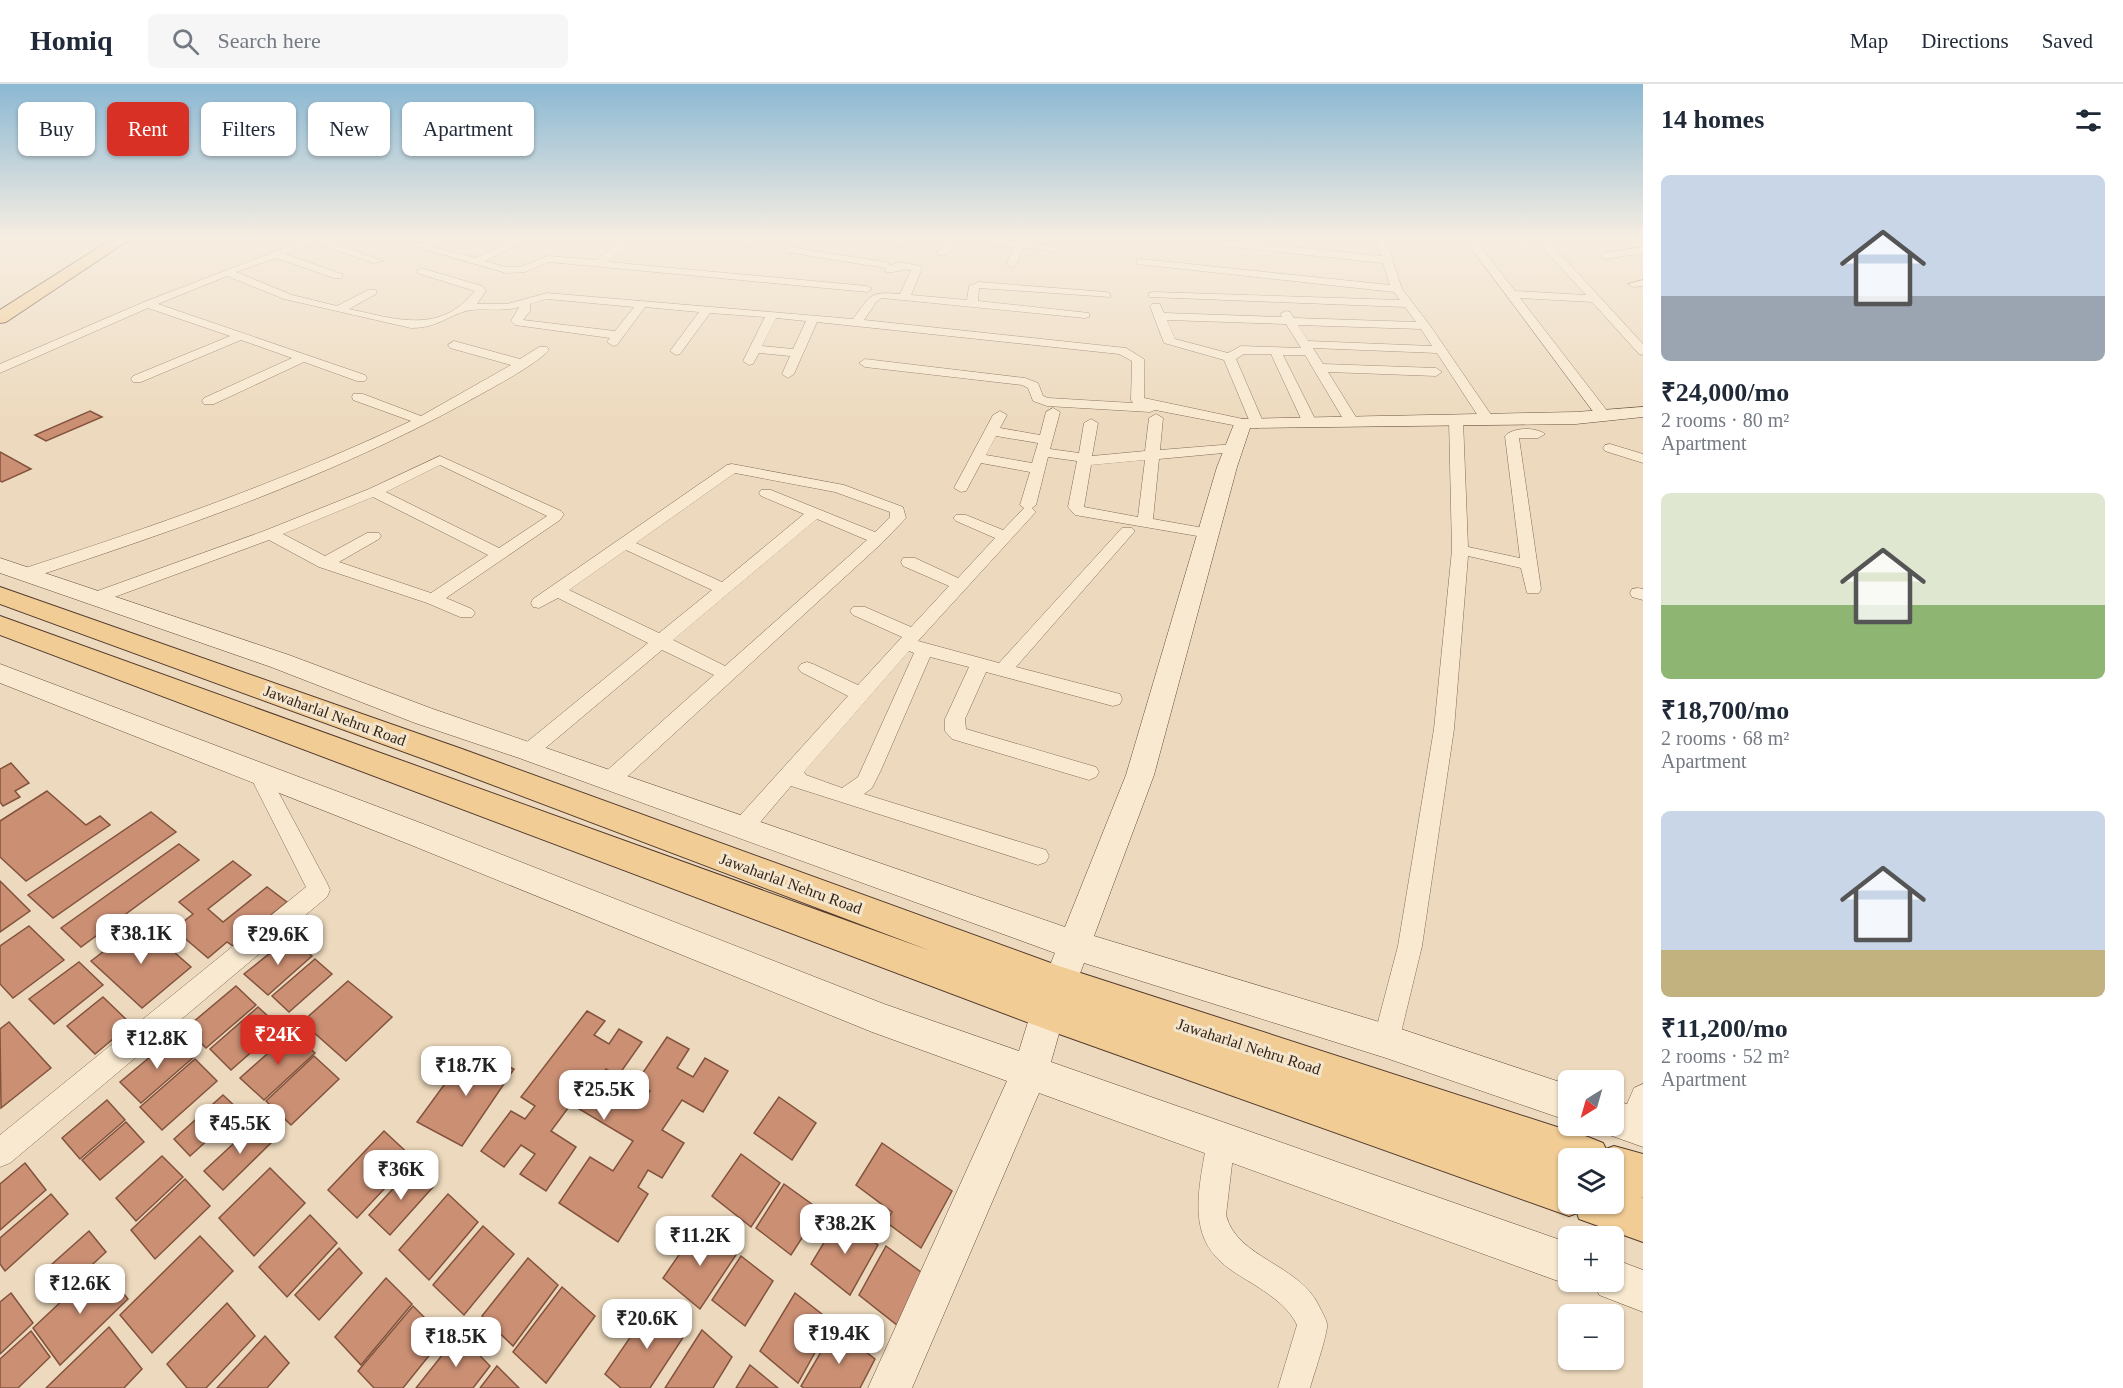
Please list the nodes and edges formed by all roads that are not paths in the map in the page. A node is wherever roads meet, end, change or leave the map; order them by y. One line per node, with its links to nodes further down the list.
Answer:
1 (31, 298): 29 (main road)
2 (163, 298): 19 (street)
3 (291, 298): 24 (street)
4 (361, 298): 24 (street)
5 (476, 298): 23 (street)
6 (540, 298): 18 (street)
7 (569, 298): 20 (street)
8 (875, 298): 32 (street)
9 (912, 298): 21 (street)
10 (973, 298): 21 (street)
11 (1154, 298): 28 (street)
12 (1257, 298): 16 (street)
13 (1403, 298): 22 (street)
14 (1514, 298): 62 (street)
15 (1577, 298): 17 (street)
16 (1277, 299): 22 (street); 31 (street)
17 (1596, 299): 35 (street)
18 (525, 302): 20 (street); 23 (street)
19 (148, 304): 34 (street); 51 (street)
20 (642, 304): 25 (street)
21 (972, 304): 27 (street)
22 (1407, 304): 33 (street)
23 (468, 307): 24 (street)
24 (339, 310)
25 (706, 310): 26 (street); 41 (street)
26 (772, 315): 30 (street); 39 (street)
27 (1085, 315)
28 (1159, 316): 31 (street); 46 (street)
29 (0, 318)
30 (813, 318): 32 (street); 44 (street)
31 (1290, 321): 33 (street); 37 (street)
32 (856, 323): 60 (street)
33 (1425, 326): 40 (street)
34 (241, 336): 45 (street); 55 (street)
35 (1639, 342): 43 (street)
36 (454, 345): 49 (street)
37 (1309, 348): 40 (street); 42 (street); 50 (street)
38 (543, 350): 49 (street)
39 (755, 350): 44 (street); 47 (street)
40 (1441, 350): 63 (street)
41 (676, 351)
42 (1275, 351): 46 (street); 68 (street)
43 (1643, 351)
44 (797, 353): 53 (street)
45 (303, 358): 54 (street); 57 (street)
46 (1228, 358): 70 (street)
47 (749, 361)
48 (865, 363): 60 (street)
49 (523, 364): 65 (street)
50 (1321, 368): 52 (street); 66 (street)
51 (0, 369)
52 (1436, 372)
53 (788, 374)
54 (361, 378)
55 (137, 380)
56 (358, 397): 65 (street)
57 (209, 401)
58 (1053, 412): 72 (street)
59 (1643, 412): 62 (street)
60 (1159, 413): 70 (street); 74 (street)
61 (1000, 415): 69 (street)
62 (1603, 415): 63 (street)
63 (1486, 419): 64 (street)
64 (1456, 420): 66 (street); 92 (street)
65 (424, 421): 97 (street)
66 (1352, 422): 68 (street)
67 (1091, 423): 77 (street)
68 (1310, 423): 70 (street)
69 (992, 431): 72 (street); 75 (street)
70 (1245, 432): 74 (street); 86 (street)
71 (1538, 434): 96 (street)
72 (1045, 446): 77 (street); 78 (street)
73 (1610, 448): 76 (street)
74 (1152, 455): 77 (street); 84 (street)
75 (977, 458): 78 (street); 79 (street)
76 (1643, 459)
77 (1084, 460): 84 (street)
78 (1039, 469): 89 (street)
79 (961, 488)
80 (374, 492): 87 (street); 93 (street); 93 (street)
81 (766, 493): 82 (street)
82 (815, 513): 90 (street); 99 (street)
83 (961, 518): 89 (street)
84 (1145, 523): 86 (street)
85 (1127, 531): 112 (street)
86 (1209, 533): 125 (street)
87 (270, 534): 95 (street); 102 (street)
88 (373, 536): 95 (street)
89 (1005, 536): 98 (street)
90 (877, 538): 91 (street); 114 (street)
91 (624, 543): 99 (street); 101 (street)
92 (1460, 549): 96 (street); 127 (street)
93 (499, 554): 103 (street)
94 (909, 562): 98 (street)
95 (326, 563): 103 (street)
96 (1529, 565): 100 (street)
97 (8, 578): 102 (street); 126 (main road, Jawaharlal Nehru Road)
98 (960, 585): 109 (street)
99 (723, 589): 108 (street)
100 (1533, 589)
101 (557, 591): 104 (street); 108 (street)
102 (95, 598): 117 (street)
103 (433, 599): 106 (street)
104 (539, 603)
105 (859, 611): 109 (street)
106 (466, 613)
107 (0, 625): 126 (main road, Jawaharlal Nehru Road)
108 (659, 642): 114 (street); 117 (street)
109 (914, 642): 110 (street); 115 (street); 122 (street)
110 (980, 664): 112 (street); 120 (street)
111 (807, 668): 115 (street)
112 (1003, 670): 116 (street)
113 (0, 673): 119 (street)
114 (727, 674): 121 (street)
115 (861, 694): 118 (street)
116 (1113, 699)
117 (529, 751): 121 (street)
118 (792, 771): 122 (street); 123 (street)
119 (258, 772): 128 (street); 132 (street)
120 (1089, 772)
121 (610, 780): 123 (street)
122 (846, 796): 124 (street)
123 (743, 827): 125 (street)
124 (1038, 856)
125 (1074, 945): 126 (street); 127 (street)
126 (1053, 997): 128 (street); 131 (main road, Jawaharlal Nehru Road); 135 (main road, Jawaharlal Nehru Road)
127 (1386, 1041): 129 (street)
128 (1030, 1072): 130 (street); 141 (street)
129 (1558, 1099)
130 (1221, 1139): 138 (street); 142 (street)
131 (1558, 1149)
132 (0, 1153)
133 (1624, 1170): 134 (main road)
134 (1643, 1176)
135 (1558, 1190)
136 (1624, 1213): 137 (main road)
137 (1643, 1220)
138 (1558, 1260)
139 (1624, 1284): 140 (street)
140 (1643, 1291)
141 (890, 1388)
142 (1294, 1388)

